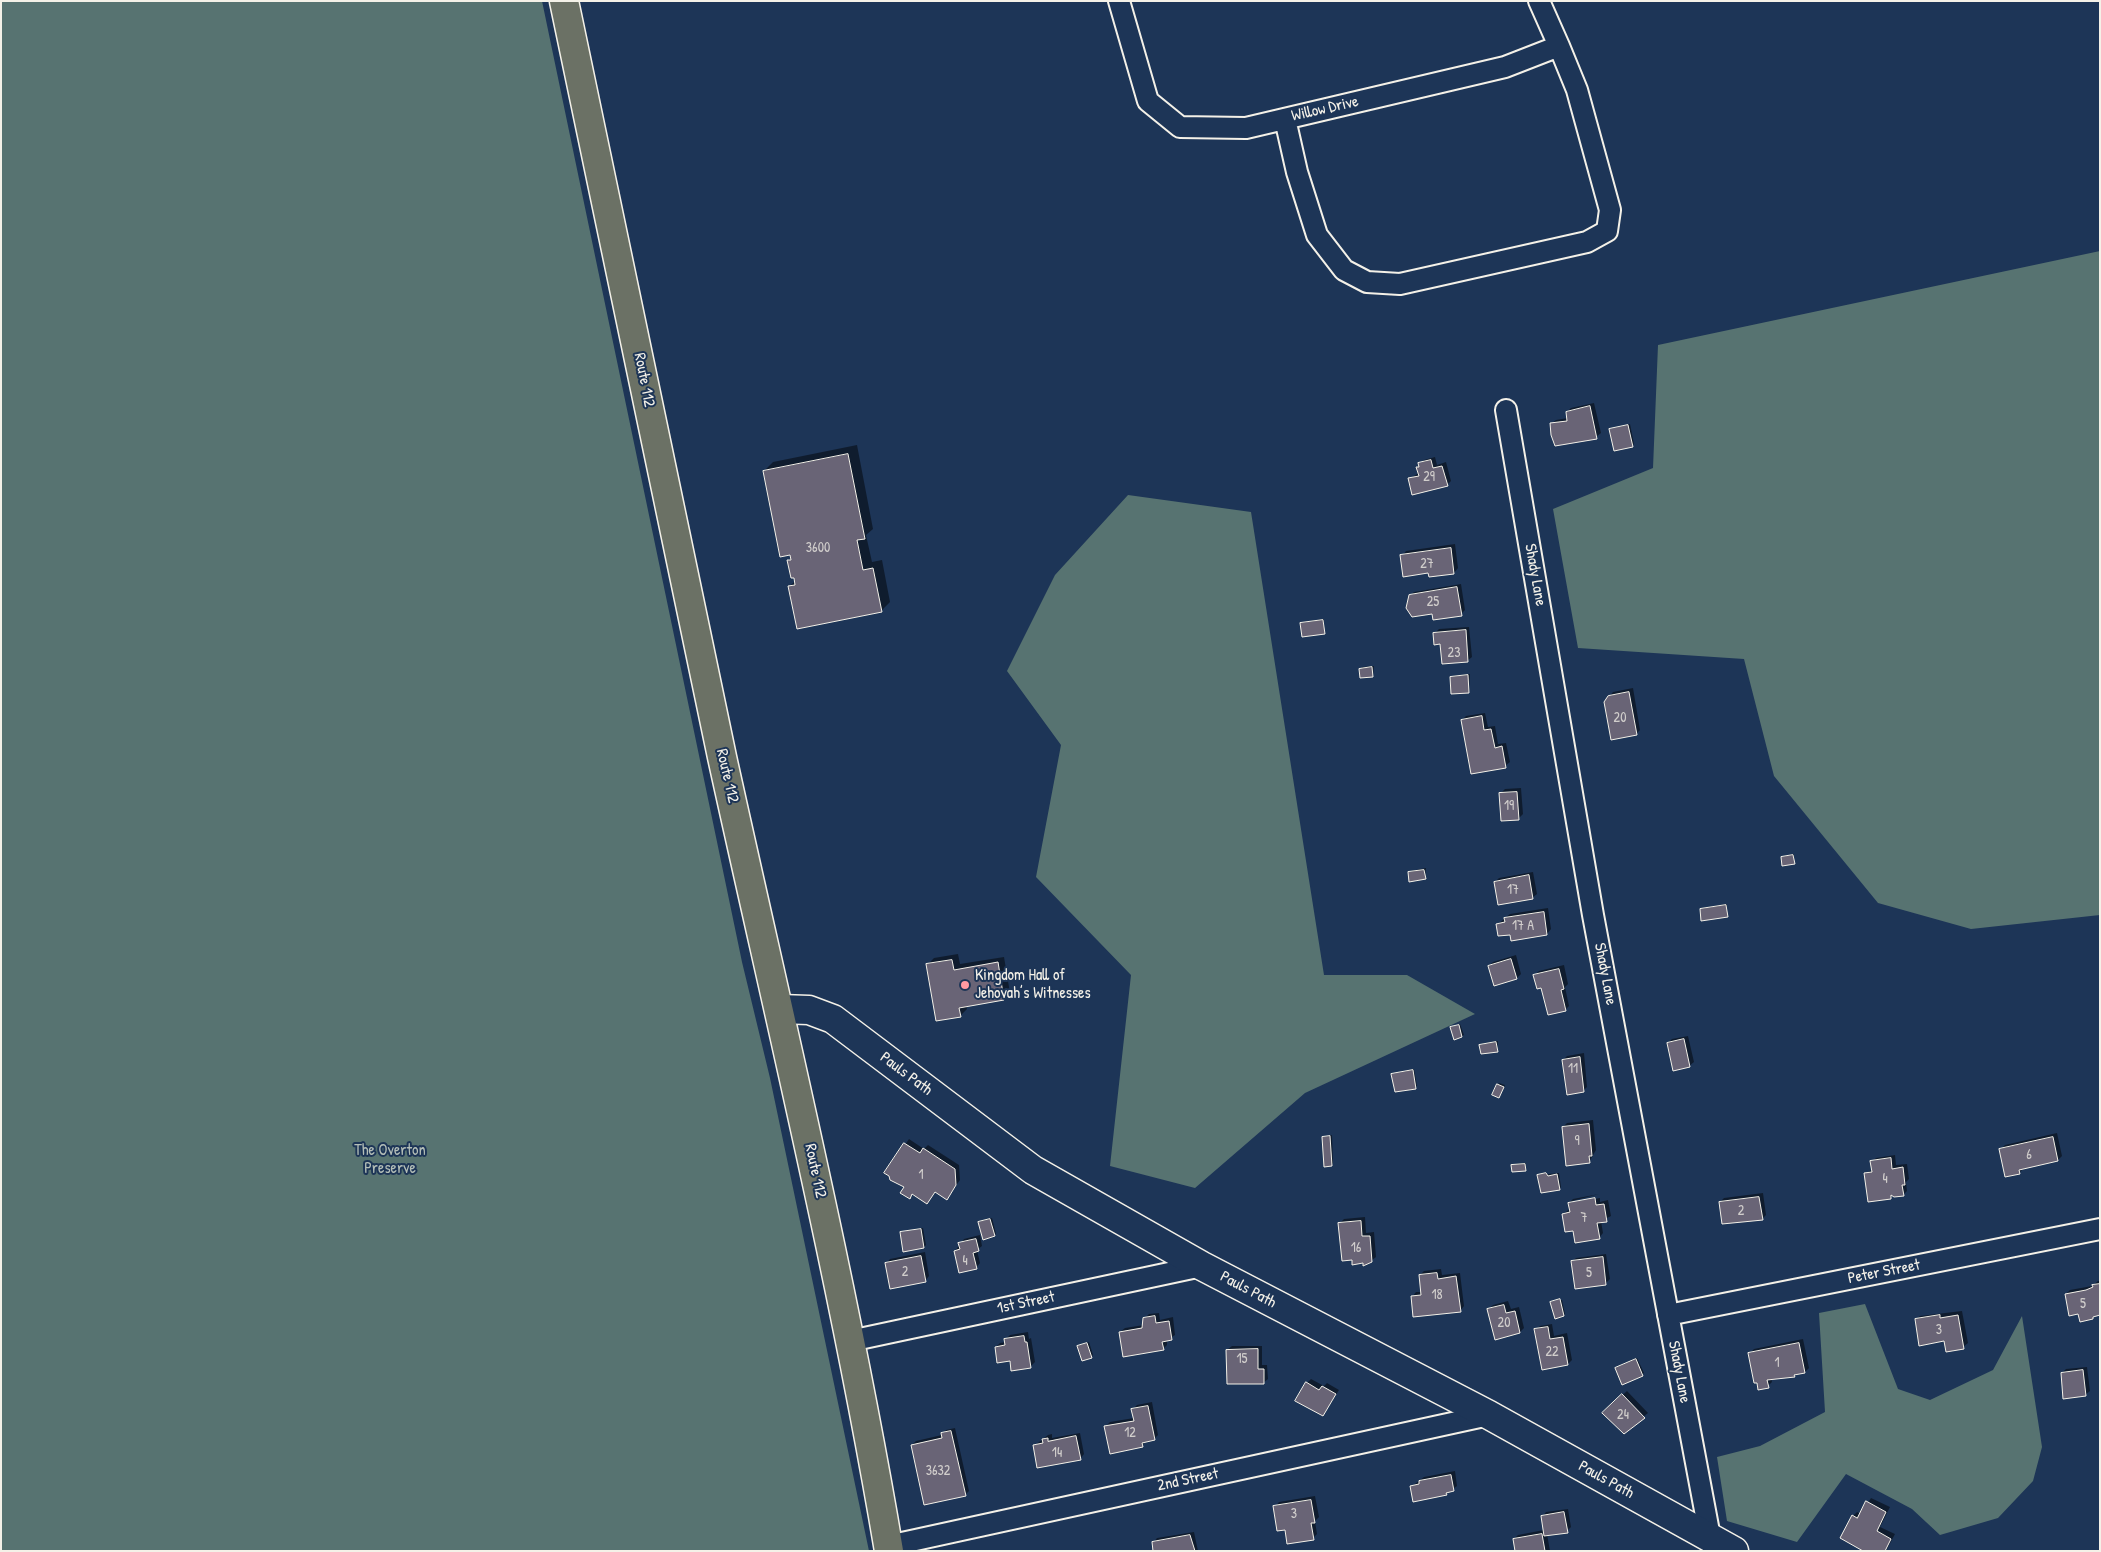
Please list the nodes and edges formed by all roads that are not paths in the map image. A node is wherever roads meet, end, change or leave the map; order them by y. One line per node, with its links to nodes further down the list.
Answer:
1 (564, 1): 7 (main road, Route 112)
2 (1120, 1): 5 (street, Willow Drive)
3 (1539, 1): 4 (street)
4 (1559, 46): 5 (street, Willow Drive); 5 (street)
5 (1285, 119)
6 (1506, 410): 10 (street, Shady Lane)
7 (780, 1009): 9 (street, Pauls Path); 11 (main road, Route 112)
8 (2100, 1229): 10 (street, Peter Street)
9 (1202, 1266): 11 (street, 1st Street); 12 (street, Pauls Path)
10 (1668, 1315): 13 (street, Shady Lane)
11 (850, 1341): 14 (main road, Route 112)
12 (1489, 1415): 13 (street, Pauls Path); 14 (street, 2nd Street)
13 (1710, 1537): 15 (street, Pauls Path)
14 (888, 1548)
15 (1734, 1551)

